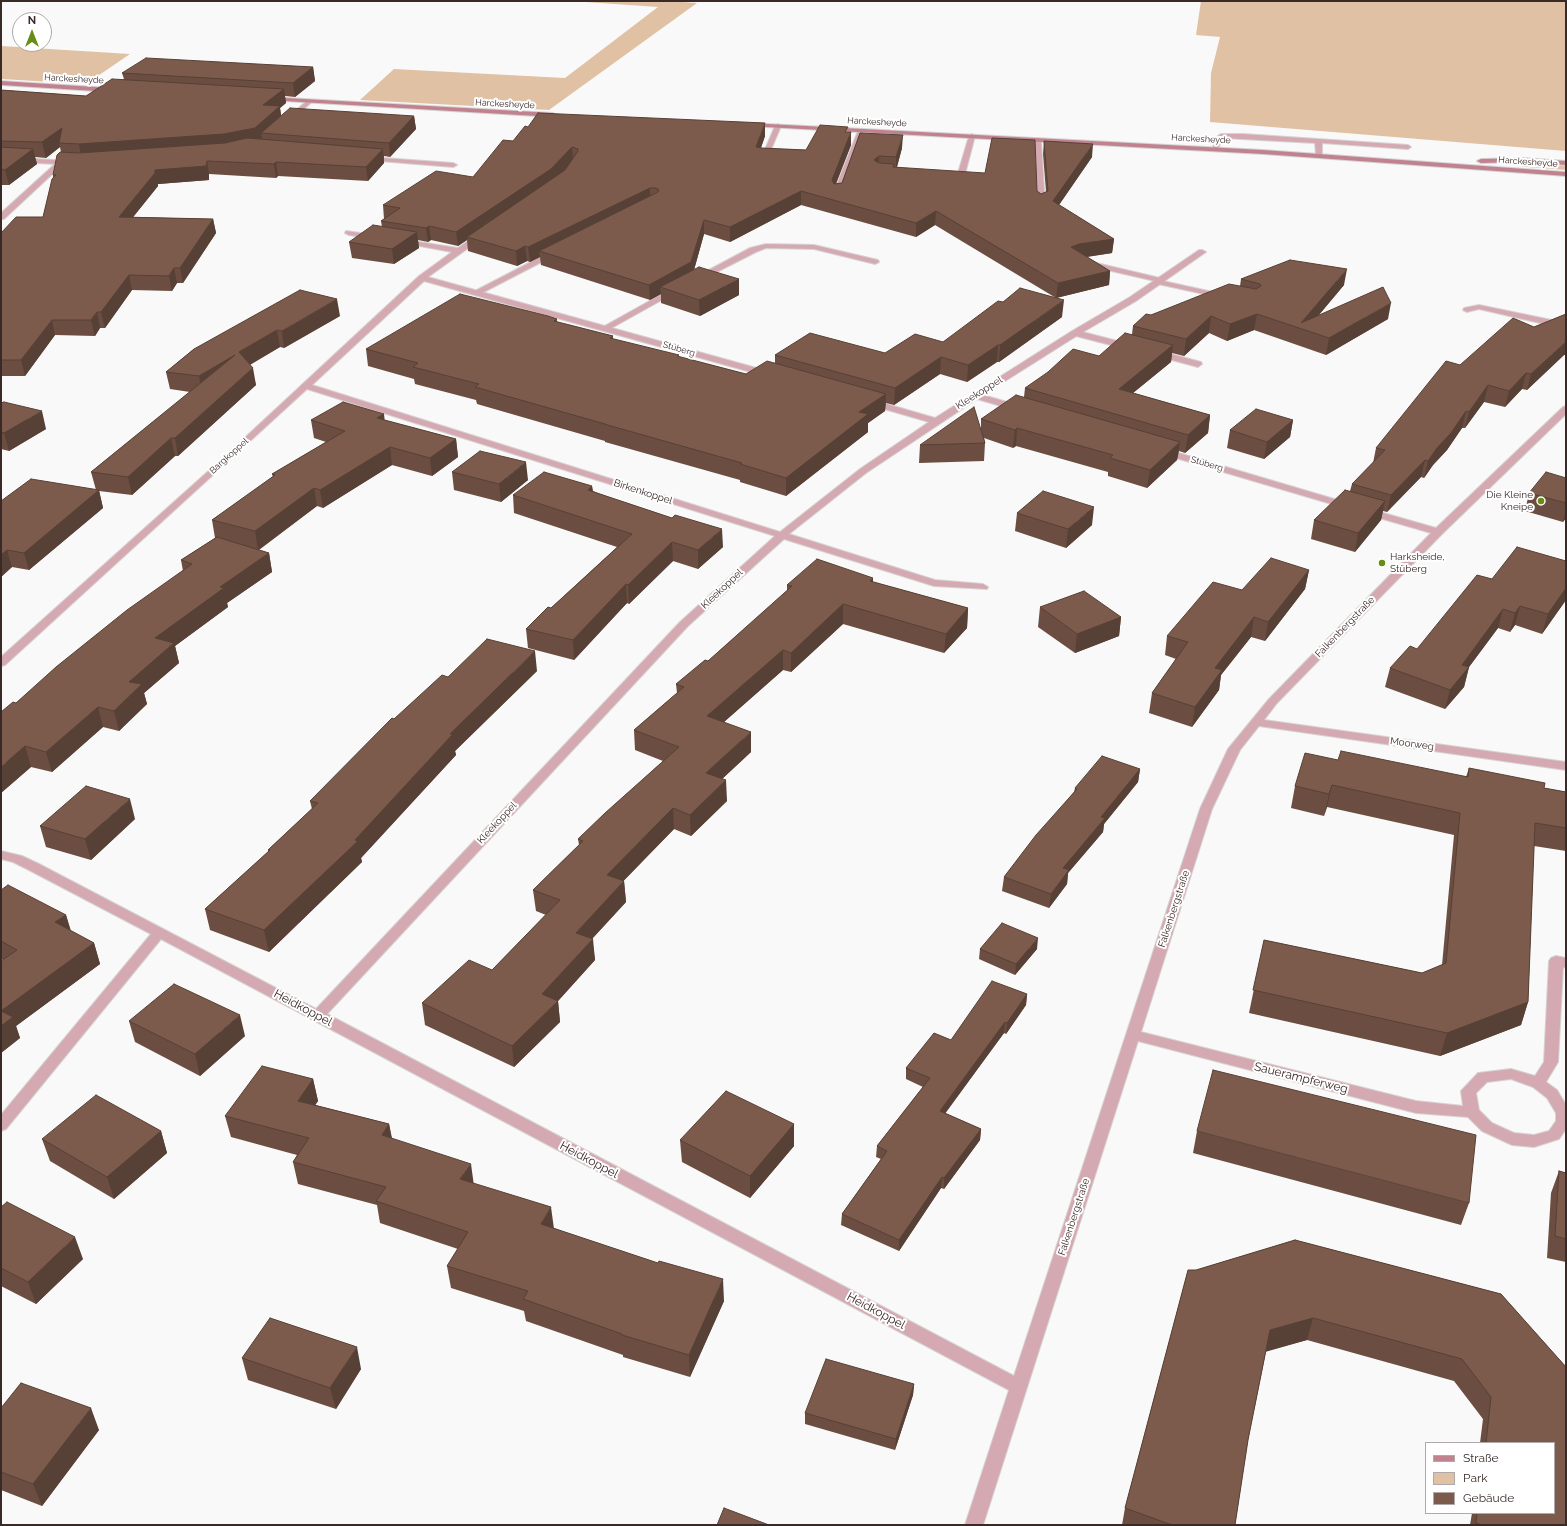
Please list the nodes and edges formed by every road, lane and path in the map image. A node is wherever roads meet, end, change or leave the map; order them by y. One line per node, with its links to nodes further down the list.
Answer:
1 (1, 83): 2 (main road, Harckesheyde)
2 (119, 90)
3 (261, 98): 4 (main road, Harckesheyde)
4 (310, 102): 5 (main road, Harckesheyde); 7 (street)
5 (562, 116)
6 (738, 124): 8 (main road, Harckesheyde)
7 (281, 126)
8 (778, 126): 9 (main road, Harckesheyde); 17 (street)
9 (861, 131): 10 (main road, Harckesheyde); 26 (street)
10 (972, 136): 11 (main road, Harckesheyde); 25 (street)
11 (1038, 140): 14 (main road, Harckesheyde); 27 (street)
12 (1318, 141): 13 (street); 14 (street); 15 (street)
13 (1408, 147)
14 (1215, 149): 15 (main road, Harckesheyde)
15 (1320, 155): 22 (main road, Harckesheyde)
16 (360, 158): 23 (street)
17 (764, 159)
18 (1, 160): 20 (street)
19 (1566, 162): 22 (main road, Harckesheyde)
20 (60, 163): 21 (street); 28 (street)
21 (82, 163)
22 (1440, 164): 24 (main road, Harckesheyde)
23 (453, 165)
24 (1566, 174)
25 (938, 177)
26 (837, 194)
27 (1041, 205)
28 (1, 217)
29 (491, 229): 32 (street, Bargkoppel)
30 (349, 233): 32 (street)
31 (561, 250): 38 (street)
32 (459, 251): 36 (street, Bargkoppel)
33 (1202, 252): 37 (street, Kleekoppel)
34 (875, 262): 42 (street)
35 (1081, 262): 37 (street)
36 (422, 278): 38 (street, Stüberg); 46 (street, Bargkoppel)
37 (1159, 281): 39 (street); 43 (street, Kleekoppel)
38 (477, 292): 42 (street, Stüberg)
39 (1230, 298)
40 (1467, 310): 41 (street)
41 (1566, 326)
42 (605, 328): 45 (street, Stüberg)
43 (1075, 333): 44 (street); 47 (street, Kleekoppel)
44 (1198, 364)
45 (778, 376)
46 (306, 386): 54 (street, Birkenkoppel); 56 (street, Bargkoppel)
47 (975, 396): 50 (street); 51 (street, Kleekoppel)
48 (861, 400): 51 (street)
49 (1566, 408): 53 (street, Falkenbergstraße)
50 (1028, 411)
51 (936, 421): 54 (street, Kleekoppel)
52 (1150, 447): 53 (street, Stüberg)
53 (1438, 532): 57 (street, Falkenbergstraße)
54 (781, 536): 55 (street, Birkenkoppel); 62 (street, Kleekoppel)
55 (983, 588)
56 (1, 663)
57 (1257, 722): 58 (street, Moorweg); 63 (street, Falkenbergstraße)
58 (1566, 766)
59 (1, 855): 60 (street, Heidkoppel)
60 (160, 932): 62 (street, Heidkoppel); 66 (street)
61 (1566, 963): 64 (street)
62 (317, 1016): 67 (street, Heidkoppel)
63 (1133, 1036): 65 (street, Sauerampferweg); 67 (street, Falkenbergstraße)
64 (1538, 1083): 65 (street); 65 (street)
65 (1472, 1112)
66 (1, 1125)
67 (1019, 1387): 68 (street, Falkenbergstraße)
68 (974, 1525)

